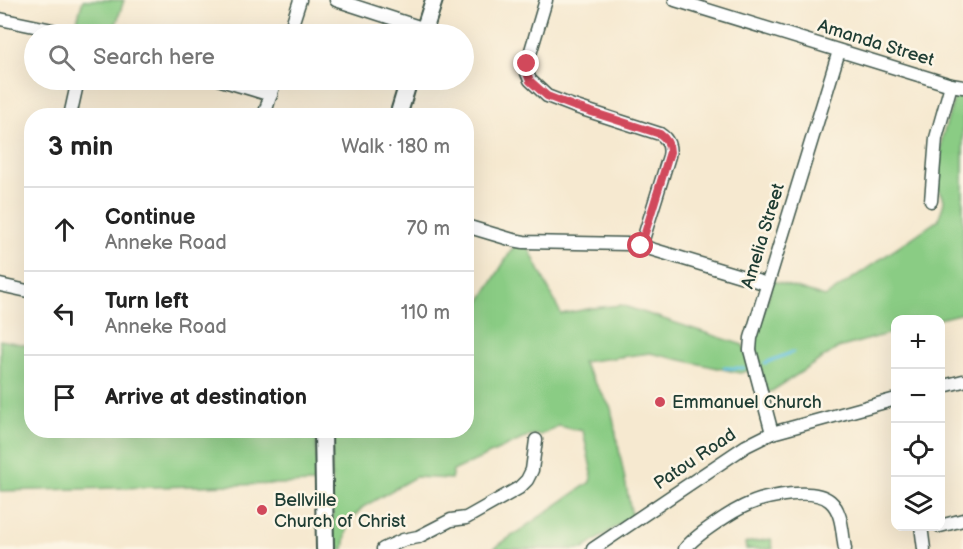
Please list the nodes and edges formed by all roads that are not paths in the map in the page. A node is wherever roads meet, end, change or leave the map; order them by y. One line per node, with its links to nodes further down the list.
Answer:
1 (300, 0): 8 (street)
2 (336, 0): 9 (street)
3 (434, 0): 10 (street)
4 (546, 0): 23 (street)
5 (675, 0): 11 (street, Amanda Street)
6 (0, 19): 7 (street)
7 (24, 24)
8 (292, 24)
9 (402, 24)
10 (426, 24)
11 (839, 51): 12 (street, Amanda Street); 24 (street, Amelia Street)
12 (957, 86): 21 (street)
13 (76, 90): 18 (street)
14 (254, 90): 17 (street)
15 (272, 90): 17 (street)
16 (407, 90): 20 (street)
17 (271, 95): 19 (street)
18 (72, 108)
19 (267, 108)
20 (401, 108)
21 (931, 201)
22 (474, 228): 23 (street)
23 (641, 246): 24 (street)
24 (767, 284): 30 (street, Amelia Street)
25 (0, 285): 26 (street)
26 (24, 290)
27 (963, 381): 28 (street)
28 (945, 386)
29 (891, 400): 30 (street, Patou Road)
30 (772, 433): 38 (street, Patou Road)
31 (323, 438): 36 (street)
32 (536, 440): 37 (street)
33 (963, 520): 34 (street)
34 (945, 524)
35 (921, 531): 41 (street)
36 (325, 549)
37 (383, 549)
38 (593, 549)
39 (685, 549): 40 (street)
40 (845, 549)
41 (924, 549)

